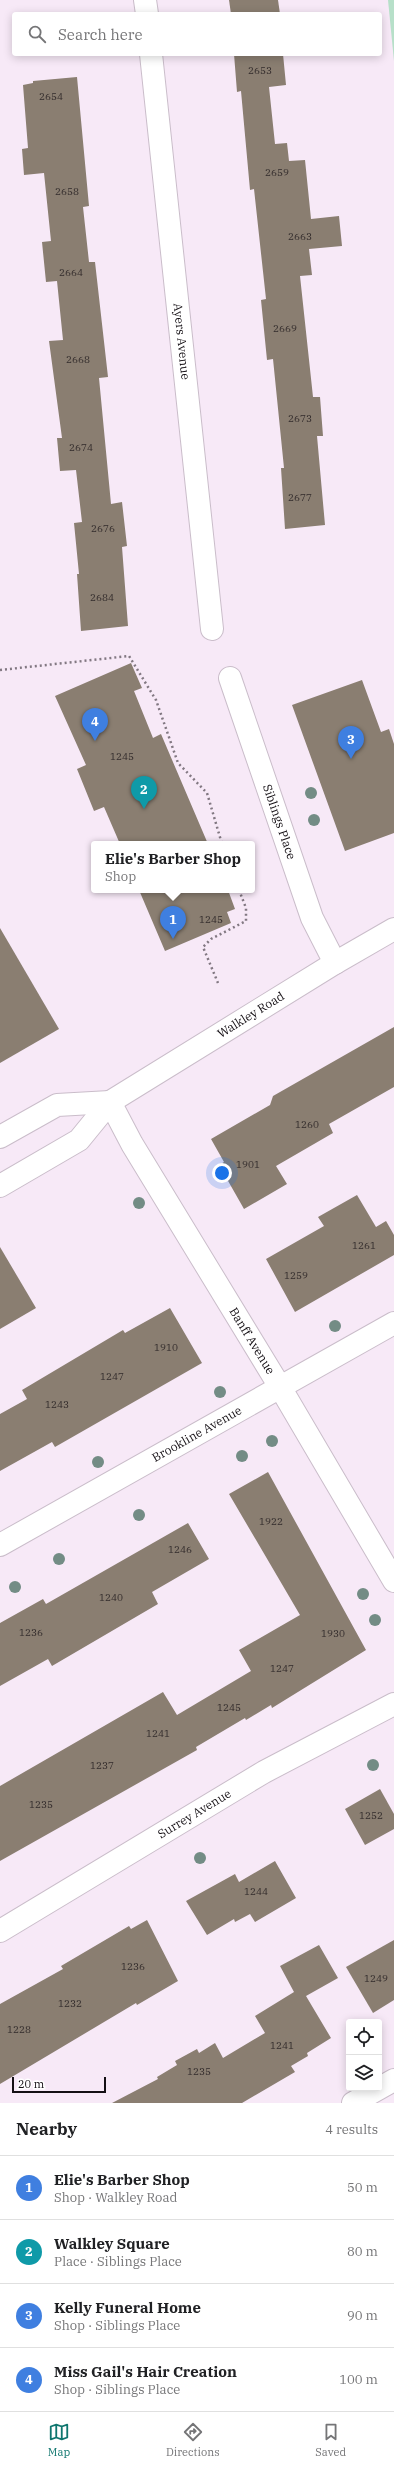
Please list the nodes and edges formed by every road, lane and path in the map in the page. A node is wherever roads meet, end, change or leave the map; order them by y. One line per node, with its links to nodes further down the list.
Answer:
1 (145, 0): 2 (street)
2 (147, 12)
3 (151, 56): 4 (street, Ayers Avenue)
4 (212, 629)
5 (0, 670): 7 (path)
6 (230, 678): 10 (street, Siblings Place)
7 (221, 841)
8 (240, 893): 11 (path)
9 (394, 929): 10 (street, Walkley Road)
10 (335, 963): 12 (street, Walkley Road)
11 (218, 983)
12 (110, 1102): 13 (street, Walkley Road); 14 (street, Walkley Road); 16 (street, Banff Avenue)
13 (0, 1136)
14 (0, 1186)
15 (394, 1323): 16 (street, Brookline Avenue)
16 (280, 1387): 17 (street, Brookline Avenue); 18 (street, Banff Avenue)
17 (0, 1545)
18 (394, 1581)
19 (394, 1704): 20 (street, Surrey Avenue)
20 (0, 1931)
21 (394, 2080): 22 (street)
22 (353, 2103)

